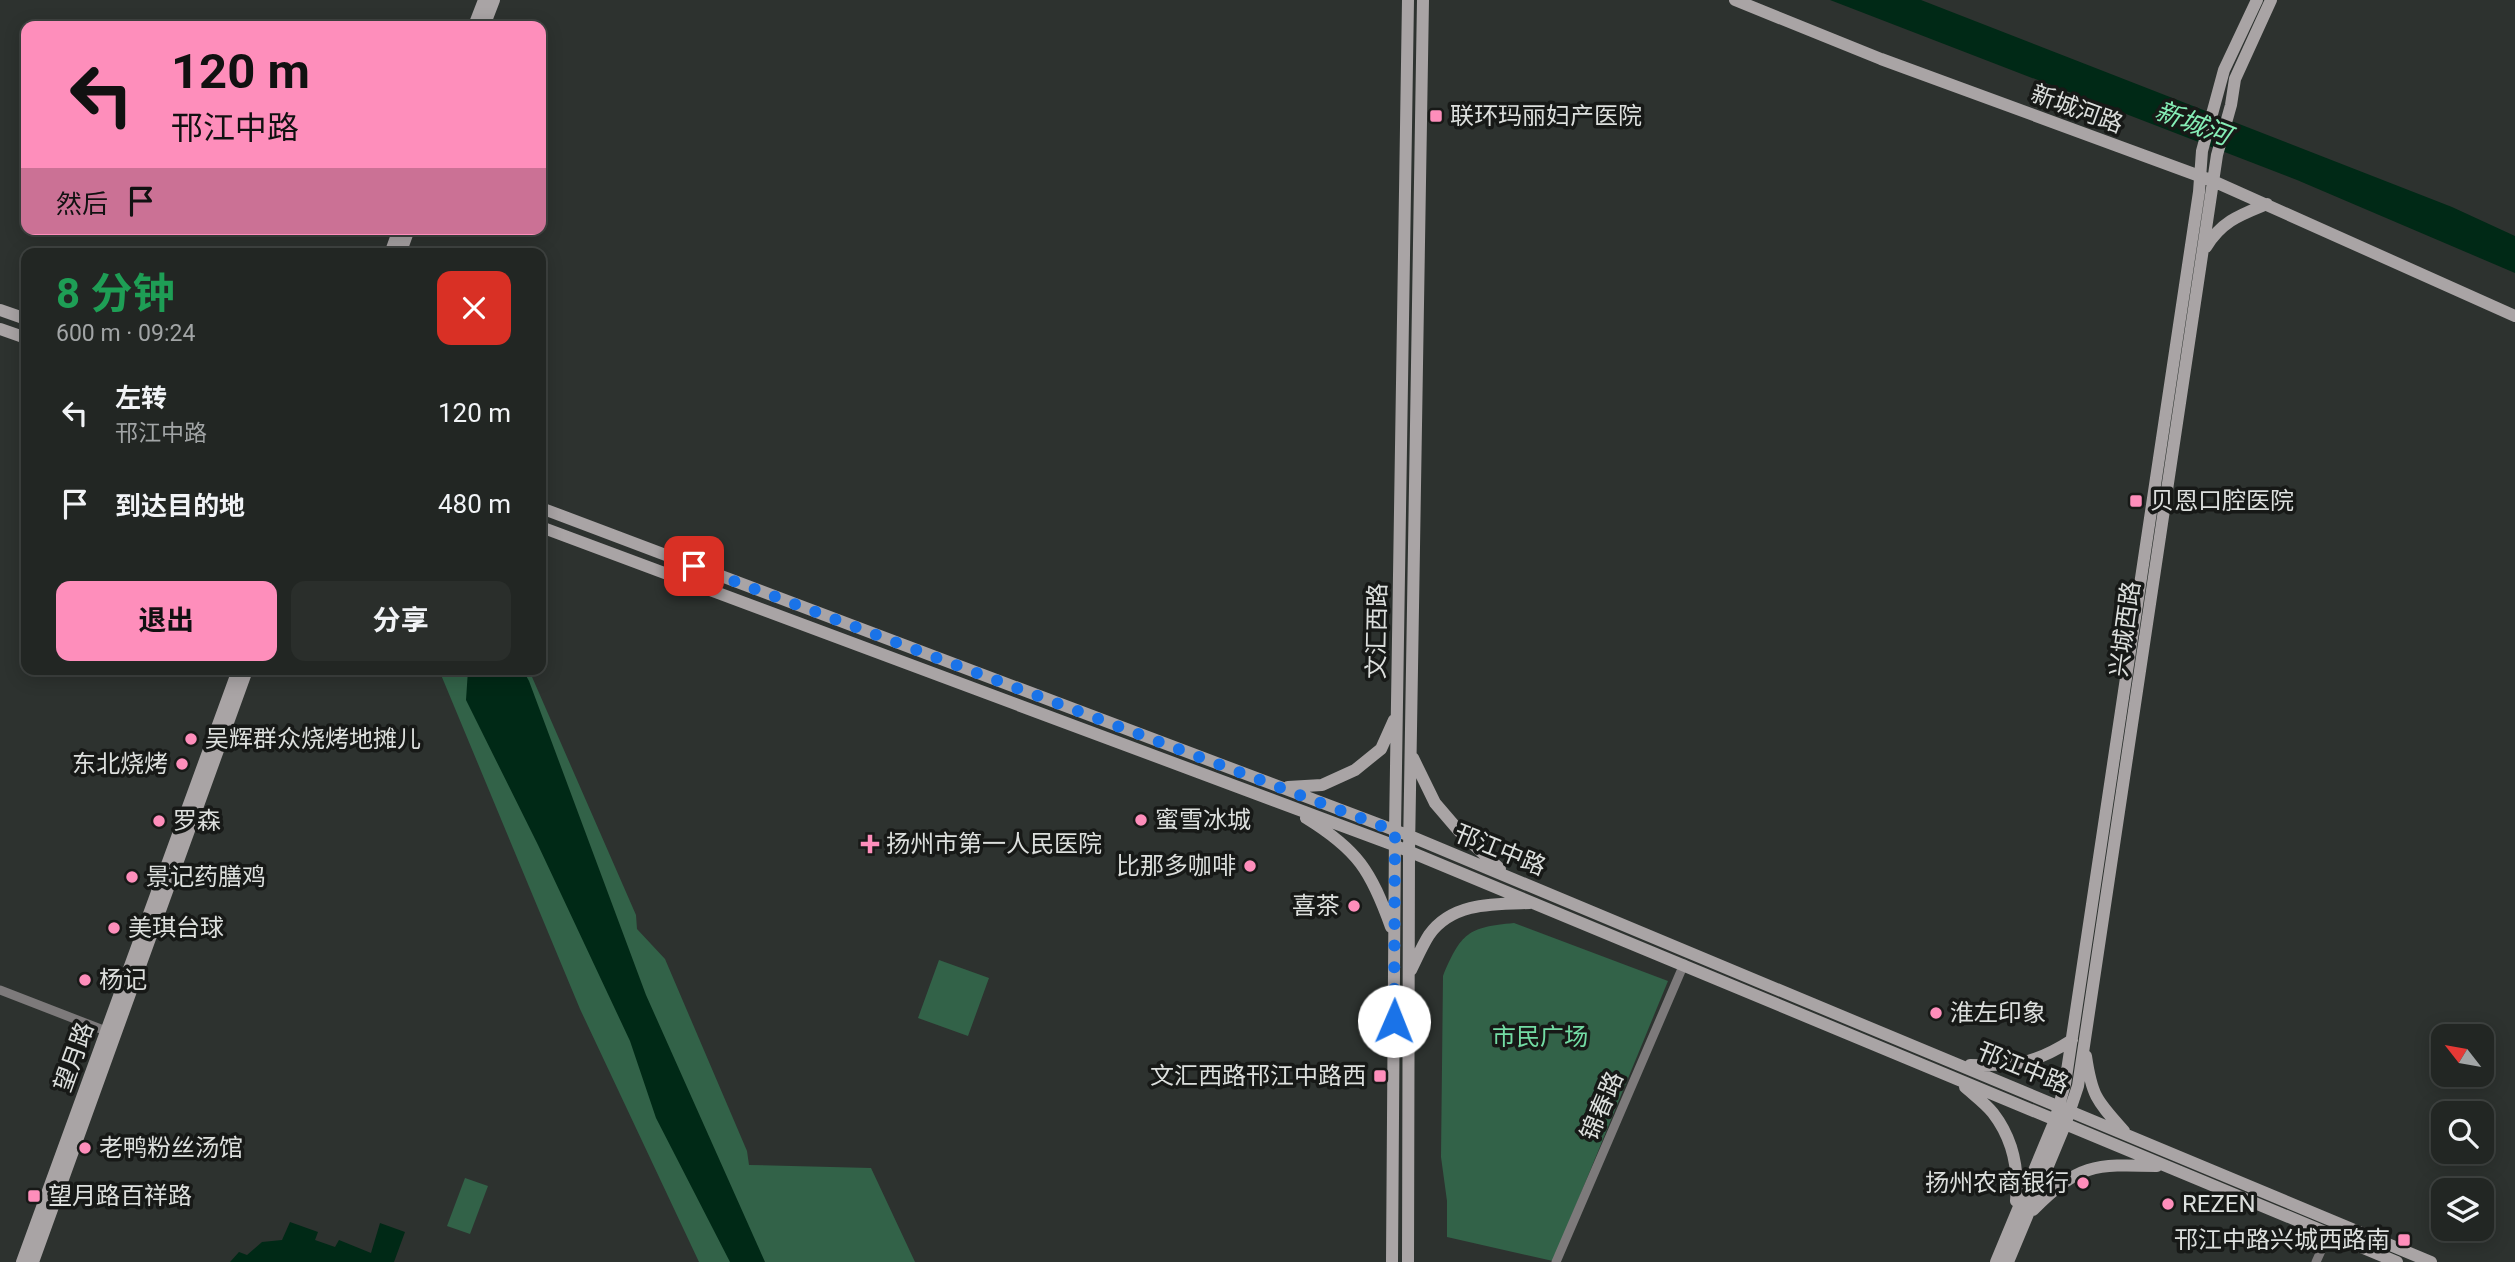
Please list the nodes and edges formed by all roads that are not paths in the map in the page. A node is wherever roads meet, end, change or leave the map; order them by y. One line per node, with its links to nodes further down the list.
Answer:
1 (484, 0): 8 (main road)
2 (494, 0): 9 (main road)
3 (1408, 0): 22 (main road, 文汇西路)
4 (1423, 0): 23 (main road, 文汇西路)
5 (1735, 0): 10 (main road, 新城河路)
6 (2257, 0): 10 (main road, 兴城西路)
7 (2271, 0): 10 (main road, 兴城西路)
8 (476, 21)
9 (486, 21)
10 (2207, 179): 11 (main road, 新城河路); 12 (main road, 兴城西路); 37 (main road, 兴城西路)
11 (2267, 204): 12 (main road); 14 (main road, 新城河路)
12 (2202, 253): 37 (main road, 兴城西路)
13 (0, 310): 15 (main road)
14 (2515, 316)
15 (21, 317)
16 (0, 328): 17 (main road)
17 (21, 336)
18 (546, 510): 24 (main road, 邗江中路)
19 (546, 529): 25 (main road, 邗江中路)
20 (236, 675): 36 (main road, 望月路)
21 (245, 675): 47 (main road, 望月路)
22 (1397, 713): 24 (main road); 26 (main road, 文汇西路)
23 (1411, 753): 27 (main road, 文汇西路); 30 (main road)
24 (1282, 788): 26 (main road, 邗江中路)
25 (1282, 803): 28 (main road, 邗江中路); 32 (main road)
26 (1395, 831): 27 (main road, 邗江中路); 28 (main road, 文汇西路)
27 (1410, 836): 29 (main road, 文汇西路); 30 (main road, 邗江中路)
28 (1396, 846): 29 (main road, 邗江中路); 32 (main road, 文汇西路)
29 (1409, 851): 31 (main road, 邗江中路); 34 (main road, 文汇西路)
30 (1508, 876): 38 (main road, 邗江中路)
31 (1533, 903): 33 (main road, 邗江中路); 34 (main road)
32 (1395, 937): 48 (main road, 文汇西路)
33 (1684, 964): 39 (main road, 邗江中路); 50 (street, 锦春路)
34 (1409, 973): 49 (main road, 文汇西路)
35 (0, 990): 36 (street)
36 (106, 1031): 46 (main road, 望月路)
37 (2078, 1042): 38 (main road); 40 (main road, 兴城西路); 42 (main road)
38 (1961, 1065): 40 (main road, 邗江中路)
39 (1957, 1080): 41 (main road, 邗江中路); 44 (main road)
40 (2065, 1108): 41 (main road, 兴城西路); 42 (main road, 邗江中路)
41 (2060, 1123): 43 (main road, 邗江中路); 44 (main road, 兴城西路)
42 (2127, 1134): 55 (main road, 邗江中路)
43 (2168, 1166): 44 (main road); 45 (main road, 邗江中路)
44 (2021, 1216): 51 (main road, 兴城西路); 52 (main road, 兴城西路)
45 (2329, 1233): 53 (street); 54 (main road, 邗江中路)
46 (22, 1262)
47 (33, 1262)
48 (1392, 1262)
49 (1408, 1262)
50 (1556, 1262)
51 (1996, 1262)
52 (2008, 1262)
53 (2316, 1262)
54 (2397, 1262)
55 (2431, 1262)

